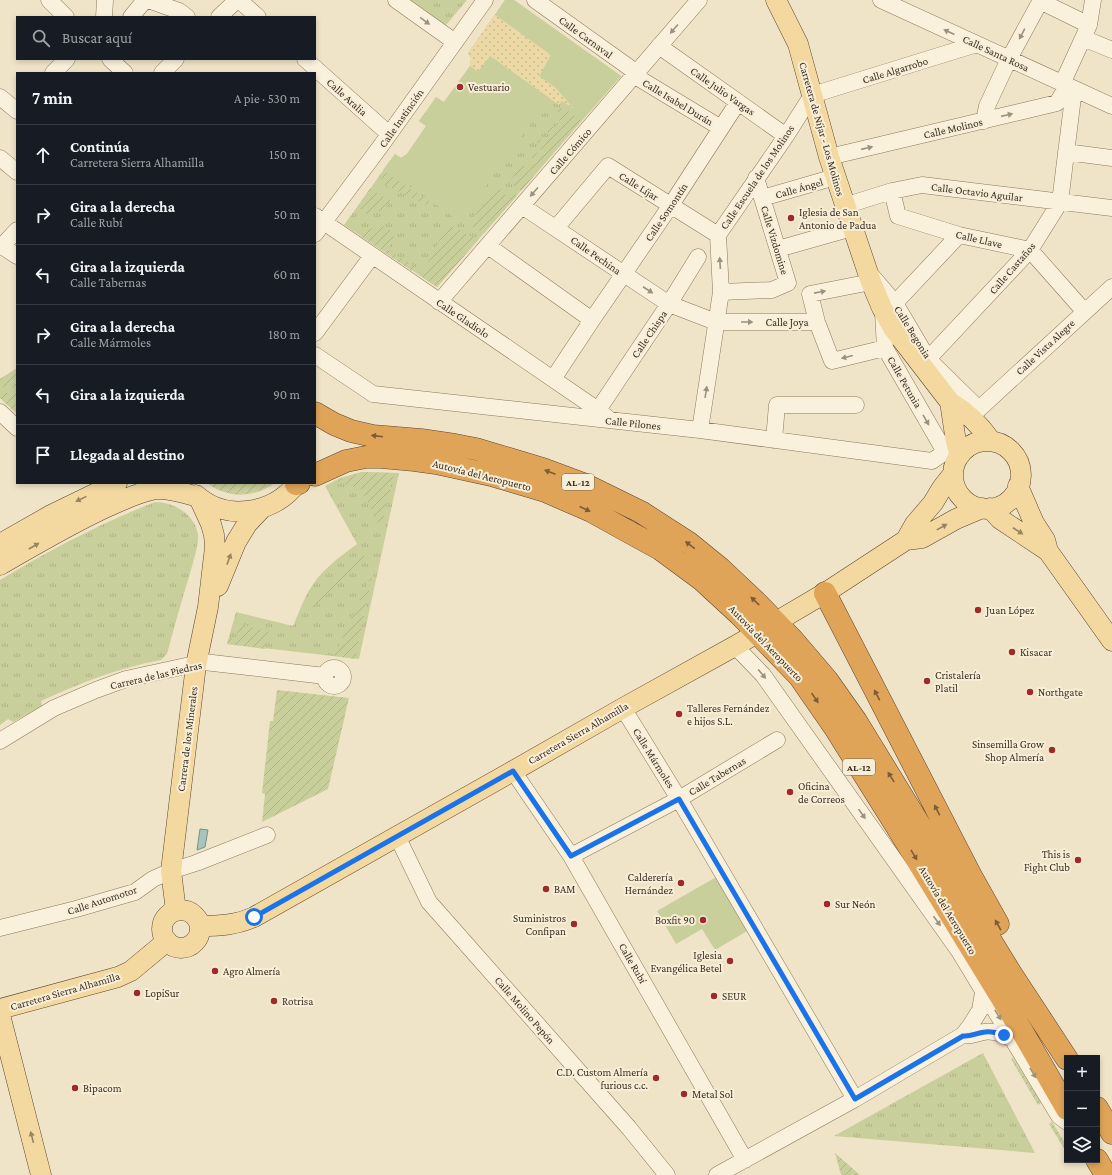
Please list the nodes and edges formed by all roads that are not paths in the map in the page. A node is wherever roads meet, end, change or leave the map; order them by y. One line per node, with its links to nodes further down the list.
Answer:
1 (49, 0): 13 (street)
2 (104, 0): 14 (street)
3 (147, 0): 15 (street); 16 (street)
4 (238, 0): 17 (street); 18 (street)
5 (485, 0): 20 (street, Calle Instinción)
6 (535, 0): 32 (street, Calle Carnaval)
7 (699, 0): 22 (street, Calle Cómico, one-way to 22)
8 (776, 0): 34 (main road, Carretera de Níjar - Los Molinos)
9 (881, 0): 21 (street, Calle Santa Rosa, one-way to 9)
10 (1040, 0): 19 (street); 24 (street, one-way to 24)
11 (1093, 0): 19 (street)
12 (398, 1): 20 (street, one-way to 20)
13 (65, 16)
14 (104, 16)
15 (132, 16)
16 (186, 16)
17 (220, 16)
18 (257, 16)
19 (1086, 32): 23 (street); 33 (street)
20 (455, 42): 41 (street, Calle Instinción)
21 (977, 44): 24 (street, Calle Santa Rosa); 34 (street, Calle Algarrobo)
22 (659, 46): 32 (street, Calle Cómico); 36 (street, Calle Julio Vargas)
23 (1112, 50)
24 (1009, 59): 33 (street, Calle Santa Rosa); 39 (street)
25 (66, 60): 29 (street)
26 (111, 60): 30 (street)
27 (175, 60): 31 (street)
28 (306, 60): 41 (street, Calle Aralia)
29 (54, 72)
30 (124, 72)
31 (163, 72)
32 (636, 75): 40 (street, Calle Isabel Durán); 54 (street, Calle Cómico, one-way to 54)
33 (1067, 86): 37 (street, Calle Santa Rosa); 39 (street, Calle Molinos, one-way to 33); 43 (street, Calle Castaños)
34 (812, 95): 42 (street, Calle Escuela de los Molinos); 44 (main road, Carretera de Níjar - Los Molinos)
35 (0, 97): 38 (street)
36 (738, 102): 40 (street, Calle Somontín); 42 (street, Calle Julio Vargas)
37 (1112, 106)
38 (16, 110)
39 (984, 121): 44 (street, Calle Molinos, one-way to 39)
40 (721, 128): 53 (street, Calle Somontín)
41 (389, 134): 57 (street, Calle Instinción)
42 (786, 136): 49 (street, Calle Escuela de los Molinos)
43 (1066, 152): 46 (street); 52 (street, Calle Castaños)
44 (829, 157): 48 (main road, Carretera de Níjar - Los Molinos)
45 (0, 158): 47 (street)
46 (1112, 158)
47 (16, 171)
48 (835, 177): 51 (street, Calle Ángel); 55 (main road, Carretera de Níjar - Los Molinos)
49 (756, 178): 51 (street, Calle Vizdomine); 61 (street, Calle Escuela de los Molinos)
50 (892, 191): 52 (street, Calle Octavio Aguilar); 55 (street, Calle Octavio Aguilar); 62 (street, Calle Llave)
51 (762, 198): 65 (street, Calle Vizdomine)
52 (1060, 202): 56 (street, Calle Octavio Aguilar); 66 (street, Calle Castaños)
53 (671, 205): 58 (street, Calle Líjar); 61 (street, Calle Líjar); 70 (street, Calle Somontín)
54 (522, 206): 58 (street, Calle Pechina); 64 (street, Calle Cómico)
55 (844, 206): 59 (main road, Carretera de Níjar - Los Molinos)
56 (1112, 208)
57 (318, 224): 68 (street, Calle Gladiolo)
58 (556, 228): 70 (street, Calle Pechina)
59 (852, 228): 65 (street); 71 (main road, Carretera de Níjar - Los Molinos)
60 (16, 231): 63 (street)
61 (718, 235): 73 (street, Calle Escuela de los Molinos, one-way to 61)
62 (959, 235): 66 (street, Calle Llave); 76 (street)
63 (1, 246): 67 (street)
64 (488, 246): 74 (street, Calle Cómico); 78 (street)
65 (778, 249): 73 (street, Calle Vizdomine)
66 (1030, 250): 77 (street); 84 (street, Calle Castaños)
67 (16, 255)
68 (372, 256): 74 (street, Calle Gladiolo); 81 (street)
69 (698, 257): 75 (street, Calle Chispa)
70 (623, 274): 75 (street, Calle Pechina, one-way to 75); 78 (street, Calle Somontín)
71 (868, 276): 76 (main road, Carretera de Níjar - Los Molinos); 80 (street, Calle Joya, one-way to 71)
72 (1112, 287): 77 (street, Calle Vista Alegre)
73 (721, 292): 79 (street, Calle Escuela de los Molinos)
74 (439, 302): 85 (street, Calle Gladiolo)
75 (669, 304): 79 (street, Calle Joya); 91 (street, Calle Chispa)
76 (889, 306): 82 (street, Calle Petunia); 84 (main road, Carretera de Níjar - Los Molinos)
77 (1084, 311): 89 (street, Calle Vista Alegre)
78 (592, 320): 85 (street, Calle Somontín)
79 (716, 322): 80 (street, Calle Joya, one-way to 80); 93 (street, Calle Escuela de los Molinos, one-way to 79)
80 (817, 322): 82 (street, one-way to 80)
81 (316, 332)
82 (885, 348): 96 (street, Calle Petunia, one-way to 96)
83 (316, 356): 91 (street, Calle Pilones)
84 (925, 361): 86 (main road, Carretera de Níjar - Los Molinos); 89 (street, Calle Begonia)
85 (553, 379): 91 (street, Calle Gladiolo)
86 (950, 402): 89 (main road); 96 (main road)
87 (856, 405): 94 (street)
88 (0, 412): 92 (street)
89 (975, 413): 95 (main road)
90 (316, 414): 110 (highway, Autovía del Aeropuerto / AL-12, one-way to 90)
91 (604, 415): 93 (street, Calle Pilones)
92 (16, 427)
93 (700, 430): 94 (street, Calle Pilones)
94 (774, 440): 96 (street, Calle Pilones)
95 (992, 441): 96 (main road); 100 (main road)
96 (954, 460): 103 (main road); 104 (main road, Carretera Sierra Alhamilla)
97 (316, 474): 111 (highway, Autovía del Aeropuerto / AL-12, one-way to 111)
98 (115, 484): 105 (main road, one-way to 105)
99 (298, 484): 102 (main road)
100 (1018, 486): 103 (main road); 106 (main road)
101 (194, 492): 102 (main road); 107 (main road, one-way to 101); 109 (main road, Carrera de los Minerales)
102 (262, 508): 109 (main road, Carrera de los Minerales, one-way to 102)
103 (986, 508): 104 (main road, Carretera Sierra Alhamilla, one-way to 103); 106 (main road, one-way to 106)
104 (906, 540): 108 (main road, Carretera Sierra Alhamilla)
105 (0, 544)
106 (1048, 551): 112 (main road)
107 (0, 565)
108 (825, 593): 110 (main road, Carretera Sierra Alhamilla); 135 (highway, one-way to 108)
109 (208, 607): 114 (main road, Carrera de los Minerales)
110 (776, 622): 111 (main road, Carretera Sierra Alhamilla); 134 (highway, Autovía del Aeropuerto / AL-12, one-way to 110)
111 (757, 633): 113 (main road, Carretera Sierra Alhamilla); 129 (highway, Autovía del Aeropuerto / AL-12, one-way to 129)
112 (1112, 641)
113 (735, 646): 116 (main road, Carretera Sierra Alhamilla); 129 (street, one-way to 129)
114 (196, 665): 115 (street, Carrera de las Piedras); 118 (street, Carrera de las Piedras); 124 (main road, Carrera de los Minerales)
115 (325, 676)
116 (622, 708): 119 (main road, Carretera Sierra Alhamilla); 120 (street, Calle Mármoles)
117 (777, 740): 120 (street, Calle Tabernas)
118 (0, 741)
119 (513, 771): 122 (main road, Carretera Sierra Alhamilla); 123 (street, Calle Rubí)
120 (679, 799): 123 (street, Calle Tabernas); 136 (street, Calle Mármoles)
121 (267, 834): 124 (street, Calle Automotor)
122 (397, 836): 126 (main road, Carretera Sierra Alhamilla); 144 (street, Calle Molino Pepón)
123 (571, 856): 141 (street, Calle Rubí)
124 (171, 871): 125 (main road, Carrera de los Minerales); 127 (street, Calle Automotor)
125 (176, 911): 126 (main road); 128 (main road)
126 (200, 926): 128 (main road)
127 (0, 928)
128 (167, 941): 130 (main road, Carretera Sierra Alhamilla)
129 (985, 982): 132 (street); 133 (highway, Autovía del Aeropuerto / AL-12, one-way to 133)
130 (0, 1009)
131 (0, 1015): 143 (main road, one-way to 131)
132 (963, 1036): 133 (street); 136 (street)
133 (1022, 1043): 137 (highway, Autovía del Aeropuerto / AL-12); 139 (street, one-way to 139)
134 (1065, 1055)
135 (1067, 1055)
136 (855, 1099): 141 (street)
137 (1064, 1105)
138 (1100, 1113): 140 (highway)
139 (1064, 1120)
140 (1112, 1133)
141 (745, 1160): 145 (street)
142 (1099, 1163): 146 (highway)
143 (41, 1175)
144 (667, 1175)
145 (717, 1175)
146 (1106, 1175)

